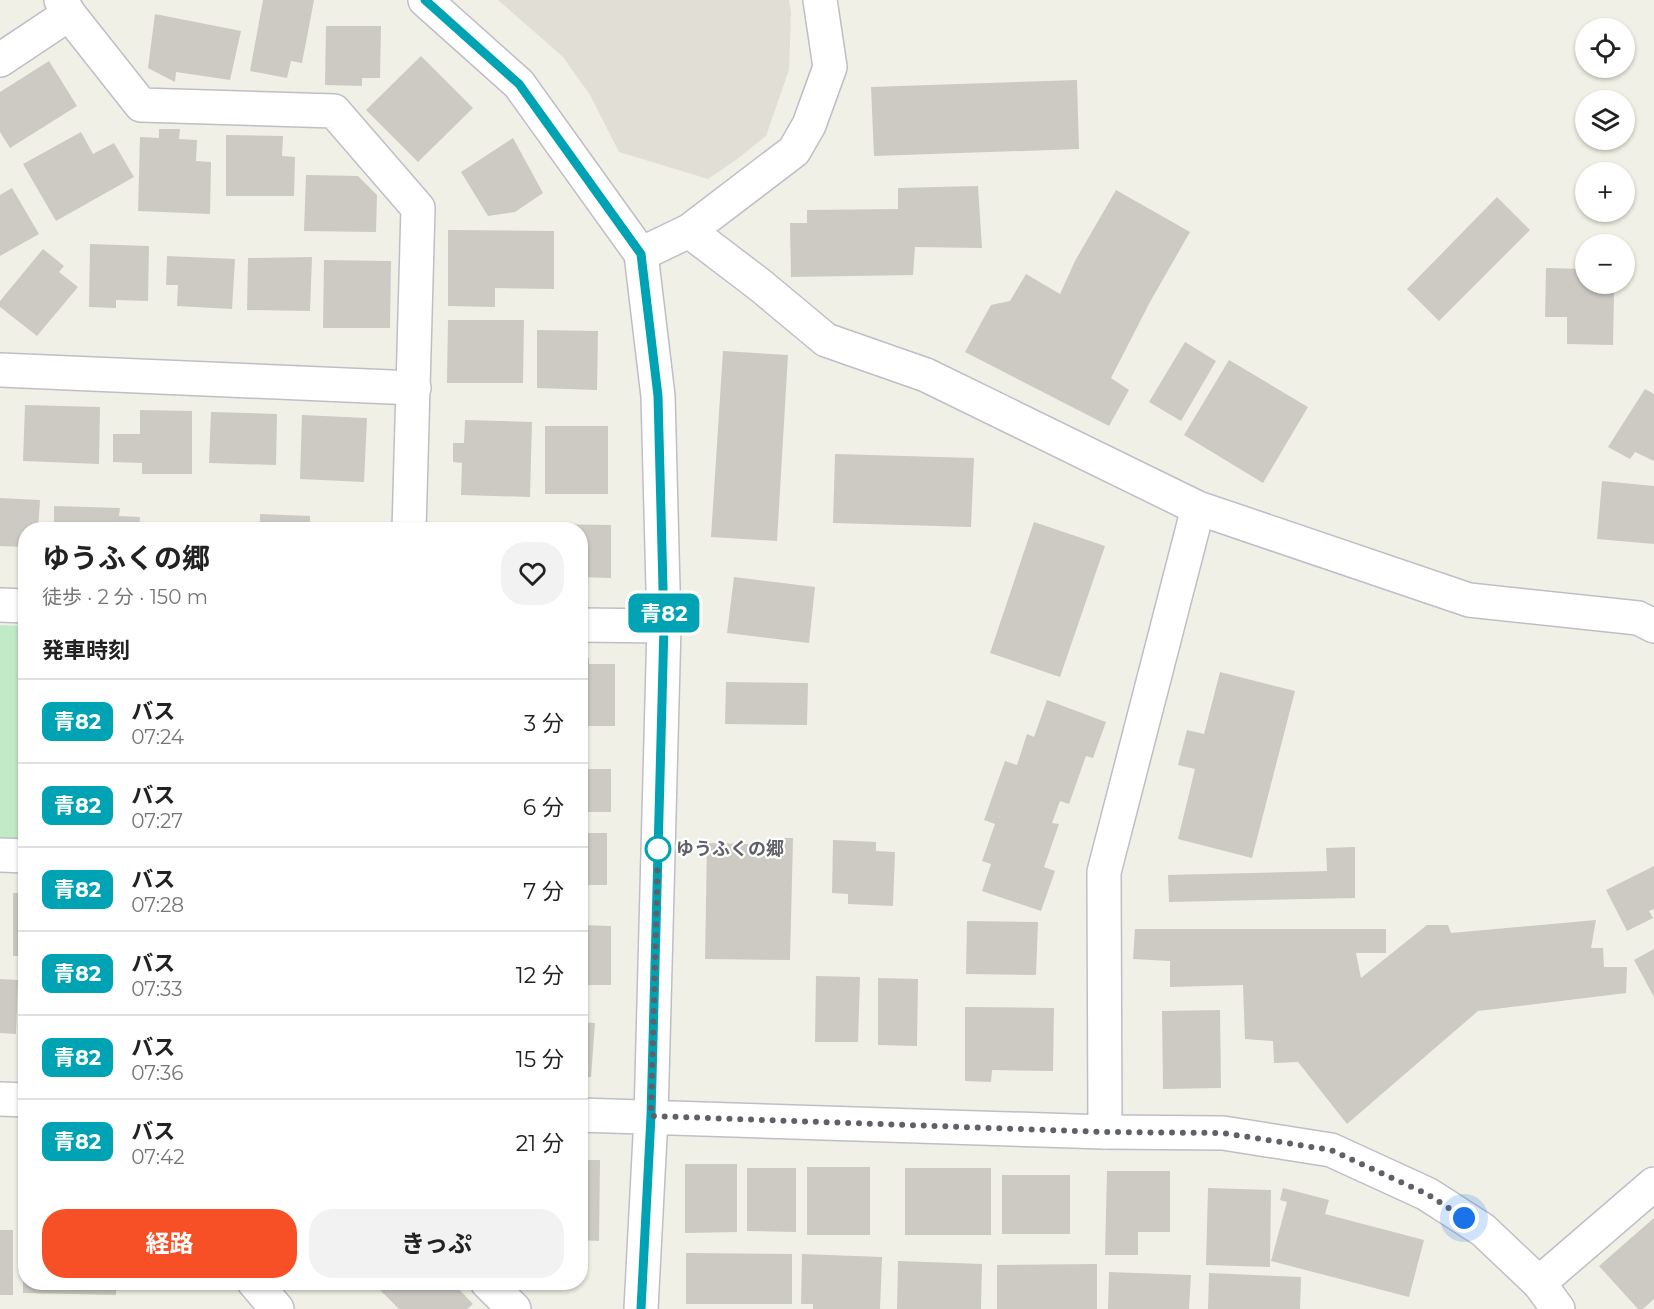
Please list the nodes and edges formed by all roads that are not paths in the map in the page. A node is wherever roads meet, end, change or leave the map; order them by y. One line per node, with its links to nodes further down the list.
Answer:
1 (425, 0): 6 (street)
2 (820, 0): 5 (street)
3 (65, 7): 4 (street); 8 (street)
4 (0, 60)
5 (689, 231): 6 (street); 9 (street)
6 (641, 254): 14 (street)
7 (0, 370): 8 (street)
8 (414, 388): 10 (street)
9 (1198, 508): 15 (street); 22 (street)
10 (409, 522)
11 (0, 605): 12 (street)
12 (18, 606)
13 (588, 625): 14 (street)
14 (664, 626): 21 (street)
15 (1654, 626)
16 (0, 855): 17 (street)
17 (18, 856)
18 (0, 1099): 19 (street)
19 (18, 1100)
20 (588, 1115): 21 (street)
21 (651, 1116): 22 (street); 29 (street)
22 (1105, 1132): 26 (street)
23 (1654, 1184): 26 (street)
24 (261, 1290): 27 (street)
25 (495, 1290): 28 (street)
26 (1549, 1296)
27 (277, 1309)
28 (514, 1309)
29 (641, 1309)

